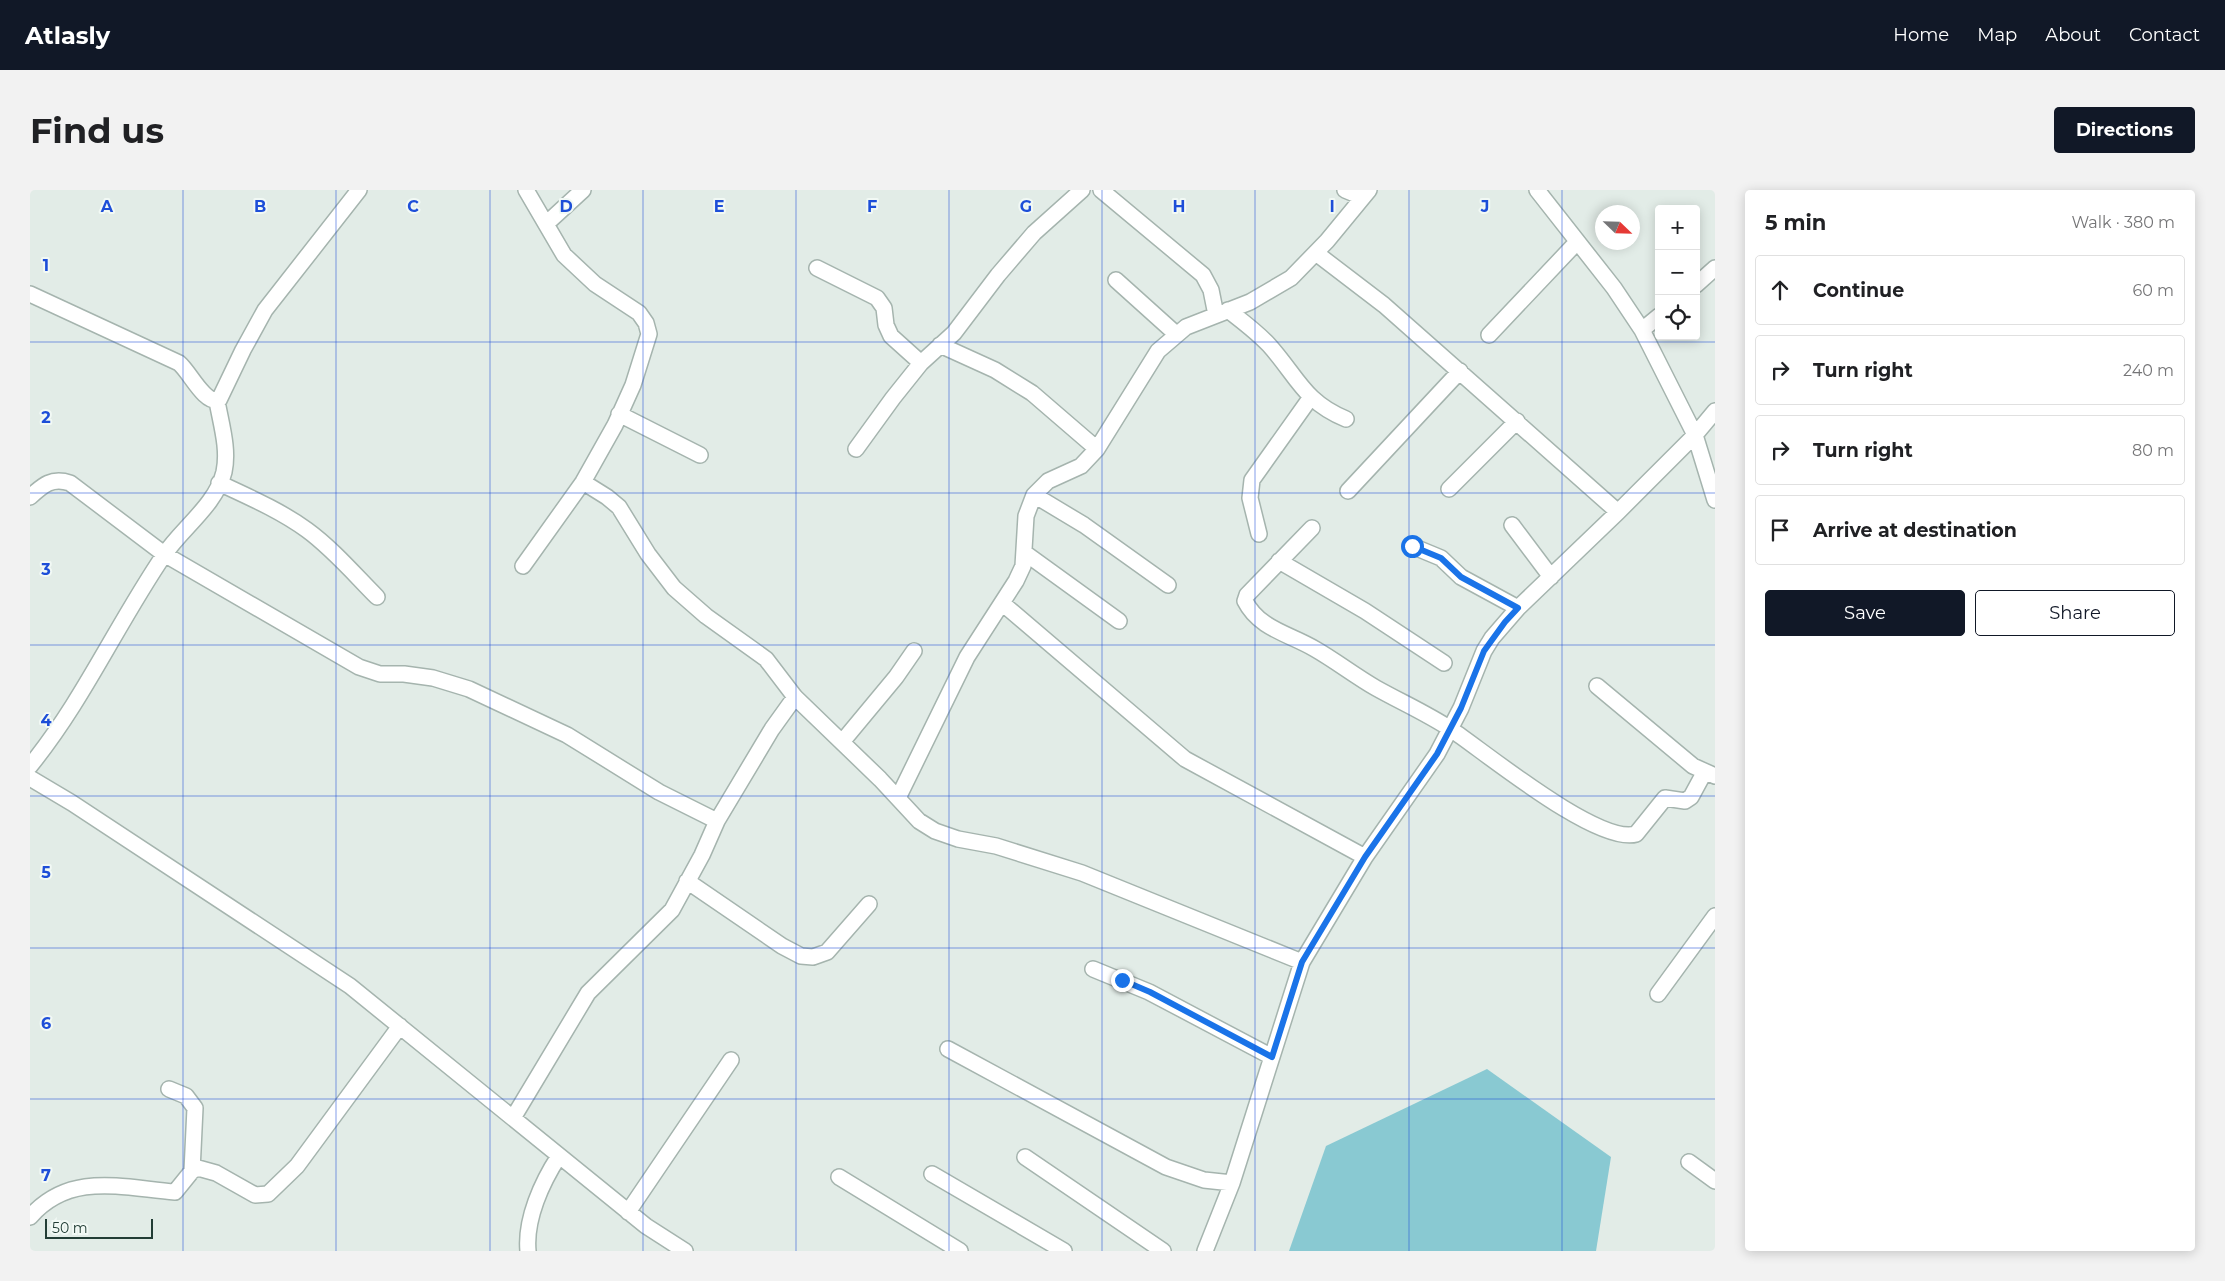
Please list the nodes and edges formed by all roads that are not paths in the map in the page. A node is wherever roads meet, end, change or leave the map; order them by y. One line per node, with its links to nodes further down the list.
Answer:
1 (359, 190): 26 (street)
2 (526, 190): 9 (street)
3 (583, 190): 9 (street)
4 (1082, 190): 22 (street)
5 (1101, 190): 17 (street)
6 (1345, 190): 8 (street)
7 (1537, 190): 10 (street)
8 (1365, 194): 11 (street)
9 (546, 224): 28 (street)
10 (1577, 242): 19 (street); 21 (street)
11 (1316, 253): 17 (street); 24 (street)
12 (817, 268): 23 (street)
13 (1715, 268): 15 (street)
14 (1116, 280): 20 (street)
15 (1700, 281)
16 (30, 294): 26 (street)
17 (1222, 312): 20 (street); 25 (street)
18 (1655, 319): 19 (street)
19 (1642, 330): 31 (street)
20 (1176, 334): 33 (street)
21 (1489, 335)
22 (940, 345): 23 (street); 33 (street)
23 (921, 363): 32 (street)
24 (1460, 371): 30 (street); 38 (street)
25 (1311, 398): 29 (street); 45 (street)
26 (217, 401): 36 (street)
27 (1715, 412): 31 (street)
28 (619, 414): 34 (street); 35 (street)
29 (1346, 419)
30 (1517, 422): 37 (street); 42 (street)
31 (1695, 435): 41 (street); 42 (street)
32 (856, 449)
33 (1097, 449): 39 (street)
34 (700, 455)
35 (583, 482): 50 (street); 60 (street)
36 (219, 483): 48 (street); 53 (street)
37 (1449, 489)
38 (1348, 491)
39 (1034, 496): 47 (street); 52 (street)
40 (30, 497): 48 (street)
41 (1715, 500)
42 (1618, 512): 51 (street)
43 (1512, 525): 51 (street)
44 (1312, 528): 49 (street)
45 (1259, 534)
46 (1412, 546): 55 (street)
47 (1025, 553): 54 (street); 56 (street)
48 (164, 554): 63 (street); 67 (street)
49 (1279, 561): 58 (street); 61 (street)
50 (523, 566)
51 (1550, 577): 55 (street)
52 (1168, 585)
53 (377, 596)
54 (1002, 602): 66 (street); 68 (street)
55 (1518, 608): 61 (street)
56 (1119, 621)
57 (914, 651): 62 (street)
58 (1444, 663)
59 (1597, 686): 64 (street)
60 (795, 697): 62 (street); 67 (street)
61 (1450, 729): 64 (street); 68 (street)
62 (842, 742): 66 (street)
63 (30, 766)
64 (1709, 775)
65 (30, 778): 75 (street)
66 (898, 798): 72 (street)
67 (717, 821): 69 (street)
68 (1365, 857): 72 (street)
69 (687, 881): 70 (street); 80 (street)
70 (869, 904)
71 (1715, 916): 74 (street)
72 (1302, 962): 77 (street)
73 (1093, 969): 77 (street)
74 (1658, 994)
75 (400, 1026): 80 (street); 84 (street)
76 (948, 1049): 88 (street)
77 (1272, 1057): 88 (street)
78 (731, 1060): 89 (street)
79 (169, 1089): 84 (street)
80 (512, 1118): 81 (street)
81 (559, 1156): 89 (street); 91 (street)
82 (1025, 1157): 95 (street)
83 (1689, 1162): 87 (street)
84 (192, 1171): 90 (street)
85 (932, 1174): 94 (street)
86 (839, 1177): 93 (street)
87 (1715, 1181)
88 (1232, 1183): 96 (street)
89 (628, 1212): 92 (street)
90 (30, 1217)
91 (528, 1251)
92 (685, 1251)
93 (960, 1251)
94 (1064, 1251)
95 (1162, 1251)
96 (1205, 1251)

